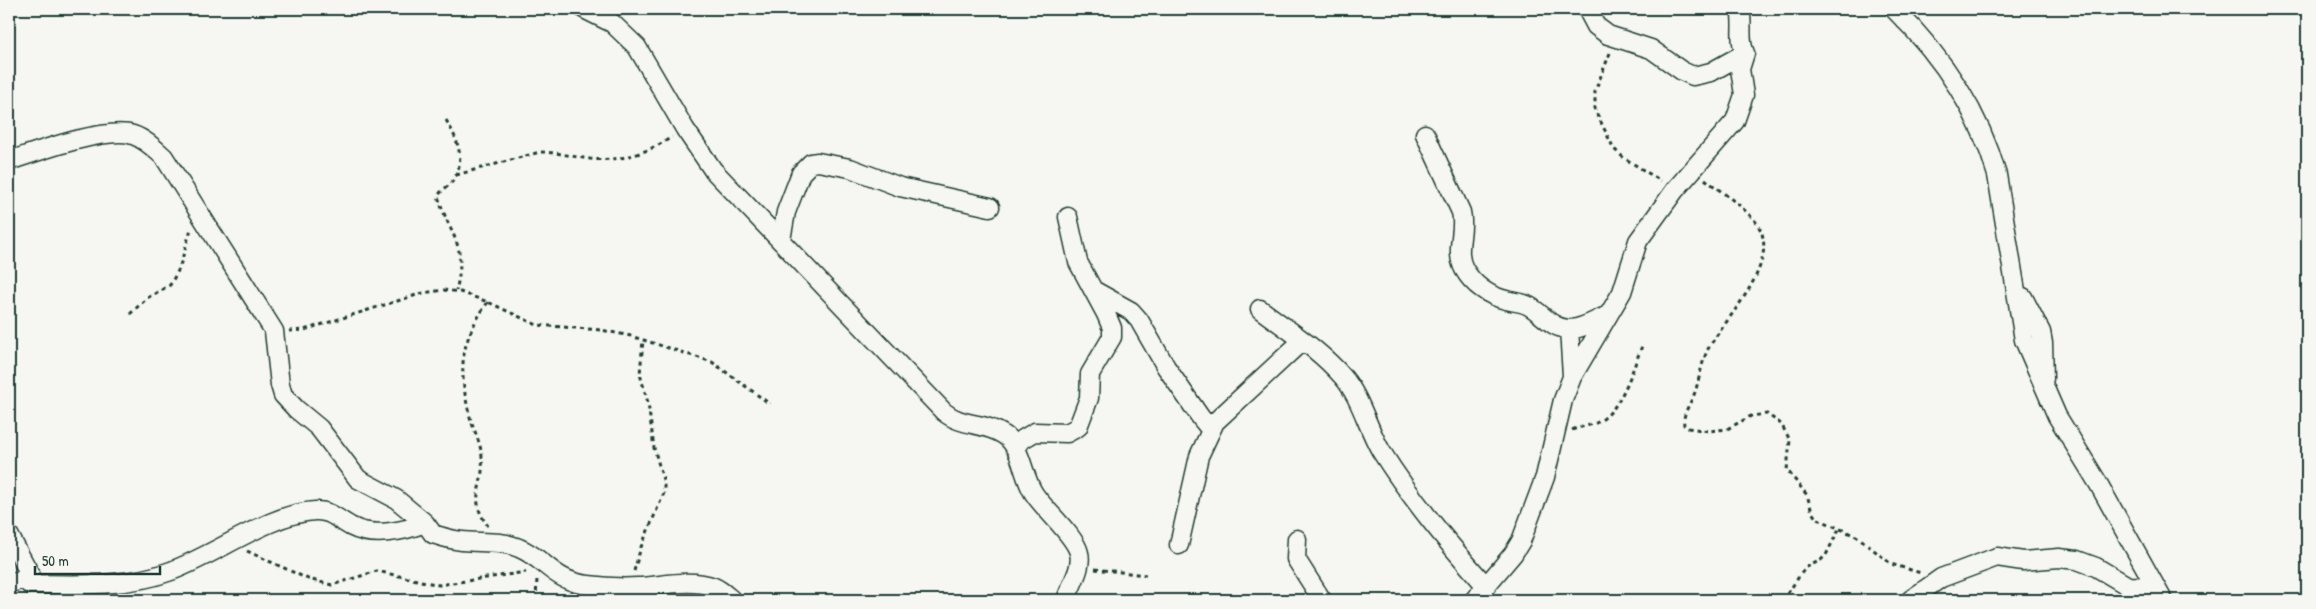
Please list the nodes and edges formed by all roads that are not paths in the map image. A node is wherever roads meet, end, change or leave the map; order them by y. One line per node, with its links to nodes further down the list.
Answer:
1 (584, 9): 10 (street)
2 (1587, 9): 5 (street)
3 (1740, 9): 5 (street)
4 (1894, 9): 26 (street)
5 (1745, 53): 13 (street)
6 (1425, 134): 14 (street)
7 (9, 161): 19 (street)
8 (990, 207): 10 (street)
9 (1068, 217): 11 (street)
10 (780, 240): 18 (street)
11 (1095, 291): 17 (street); 18 (street)
12 (1260, 309): 15 (street)
13 (1608, 315): 14 (street); 16 (street)
14 (1569, 329): 16 (street)
15 (1302, 341): 17 (street); 25 (street)
16 (1572, 377): 25 (street)
17 (1210, 429): 22 (street)
18 (1015, 448): 28 (street)
19 (425, 522): 23 (street); 27 (street)
20 (9, 535): 23 (street)
21 (1297, 539): 29 (street)
22 (1179, 545)
23 (30, 576): 24 (street)
24 (9, 584)
25 (1486, 586): 30 (street)
26 (2159, 593): 31 (street)
27 (732, 600)
28 (1066, 600)
29 (1322, 600)
30 (1474, 600)
31 (1910, 600)

